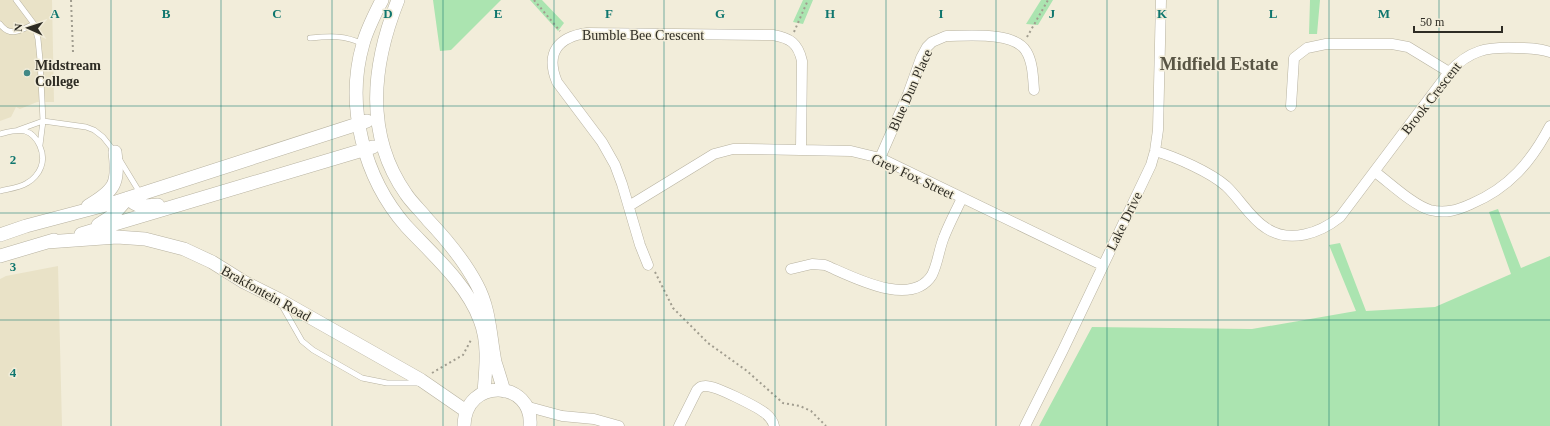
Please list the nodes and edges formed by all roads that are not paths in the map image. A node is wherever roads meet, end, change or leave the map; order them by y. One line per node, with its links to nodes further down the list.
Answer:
1 (16, 0): 6 (lane)
2 (382, 0): 8 (street)
3 (398, 0): 13 (street)
4 (1161, 0): 23 (street, Lake Drive)
5 (0, 24): 6 (lane)
6 (34, 24): 14 (lane)
7 (310, 38): 8 (lane)
8 (362, 44): 15 (street)
9 (1550, 52): 10 (street, Brook Crescent)
10 (1449, 72): 12 (street); 26 (street, Brook Crescent)
11 (1034, 90): 25 (street, Blue Dun Place)
12 (1291, 106)
13 (377, 118): 15 (street); 19 (street)
14 (43, 121): 17 (lane); 20 (lane); 24 (lane)
15 (358, 123): 21 (street); 28 (street)
16 (1550, 126): 26 (street)
17 (18, 130): 18 (lane); 20 (lane)
18 (0, 134)
19 (382, 144): 21 (street, Brakfontein Road); 43 (street)
20 (40, 145): 27 (lane)
21 (365, 150): 31 (street, Brakfontein Road); 44 (street)
22 (801, 150): 25 (street, Grey Fox Street); 32 (street, Grey Fox Street); 32 (street, Bumble Bee Crescent)
23 (1155, 151): 26 (street, Brook Crescent); 39 (street, Lake Drive)
24 (116, 152): 28 (lane); 33 (street)
25 (880, 158): 30 (street, Grey Fox Street)
26 (1375, 172)
27 (0, 191)
28 (141, 194): 29 (street)
29 (128, 198): 31 (street); 33 (street); 34 (street)
30 (962, 198): 39 (street, Grey Fox Street); 40 (street)
31 (182, 203): 34 (street, Brakfontein Road)
32 (629, 206): 38 (street, Bumble Bee Crescent)
33 (76, 214): 35 (street)
34 (90, 231): 36 (street, Brakfontein Road)
35 (0, 235)
36 (47, 242): 37 (street, Brakfontein Road); 41 (street, Brakfontein Road)
37 (0, 256)
38 (648, 265)
39 (1102, 265): 52 (street, Lake Drive)
40 (791, 269)
41 (278, 299): 42 (street, Brakfontein Road); 42 (lane)
42 (421, 381): 46 (street, Brakfontein Road)
43 (504, 391): 44 (street); 45 (street)
44 (484, 392): 46 (street)
45 (525, 406): 48 (street); 49 (street)
46 (466, 411): 47 (street)
47 (464, 426)
48 (530, 426)
49 (619, 426)
50 (680, 426): 51 (street)
51 (774, 426)
52 (1025, 426)

